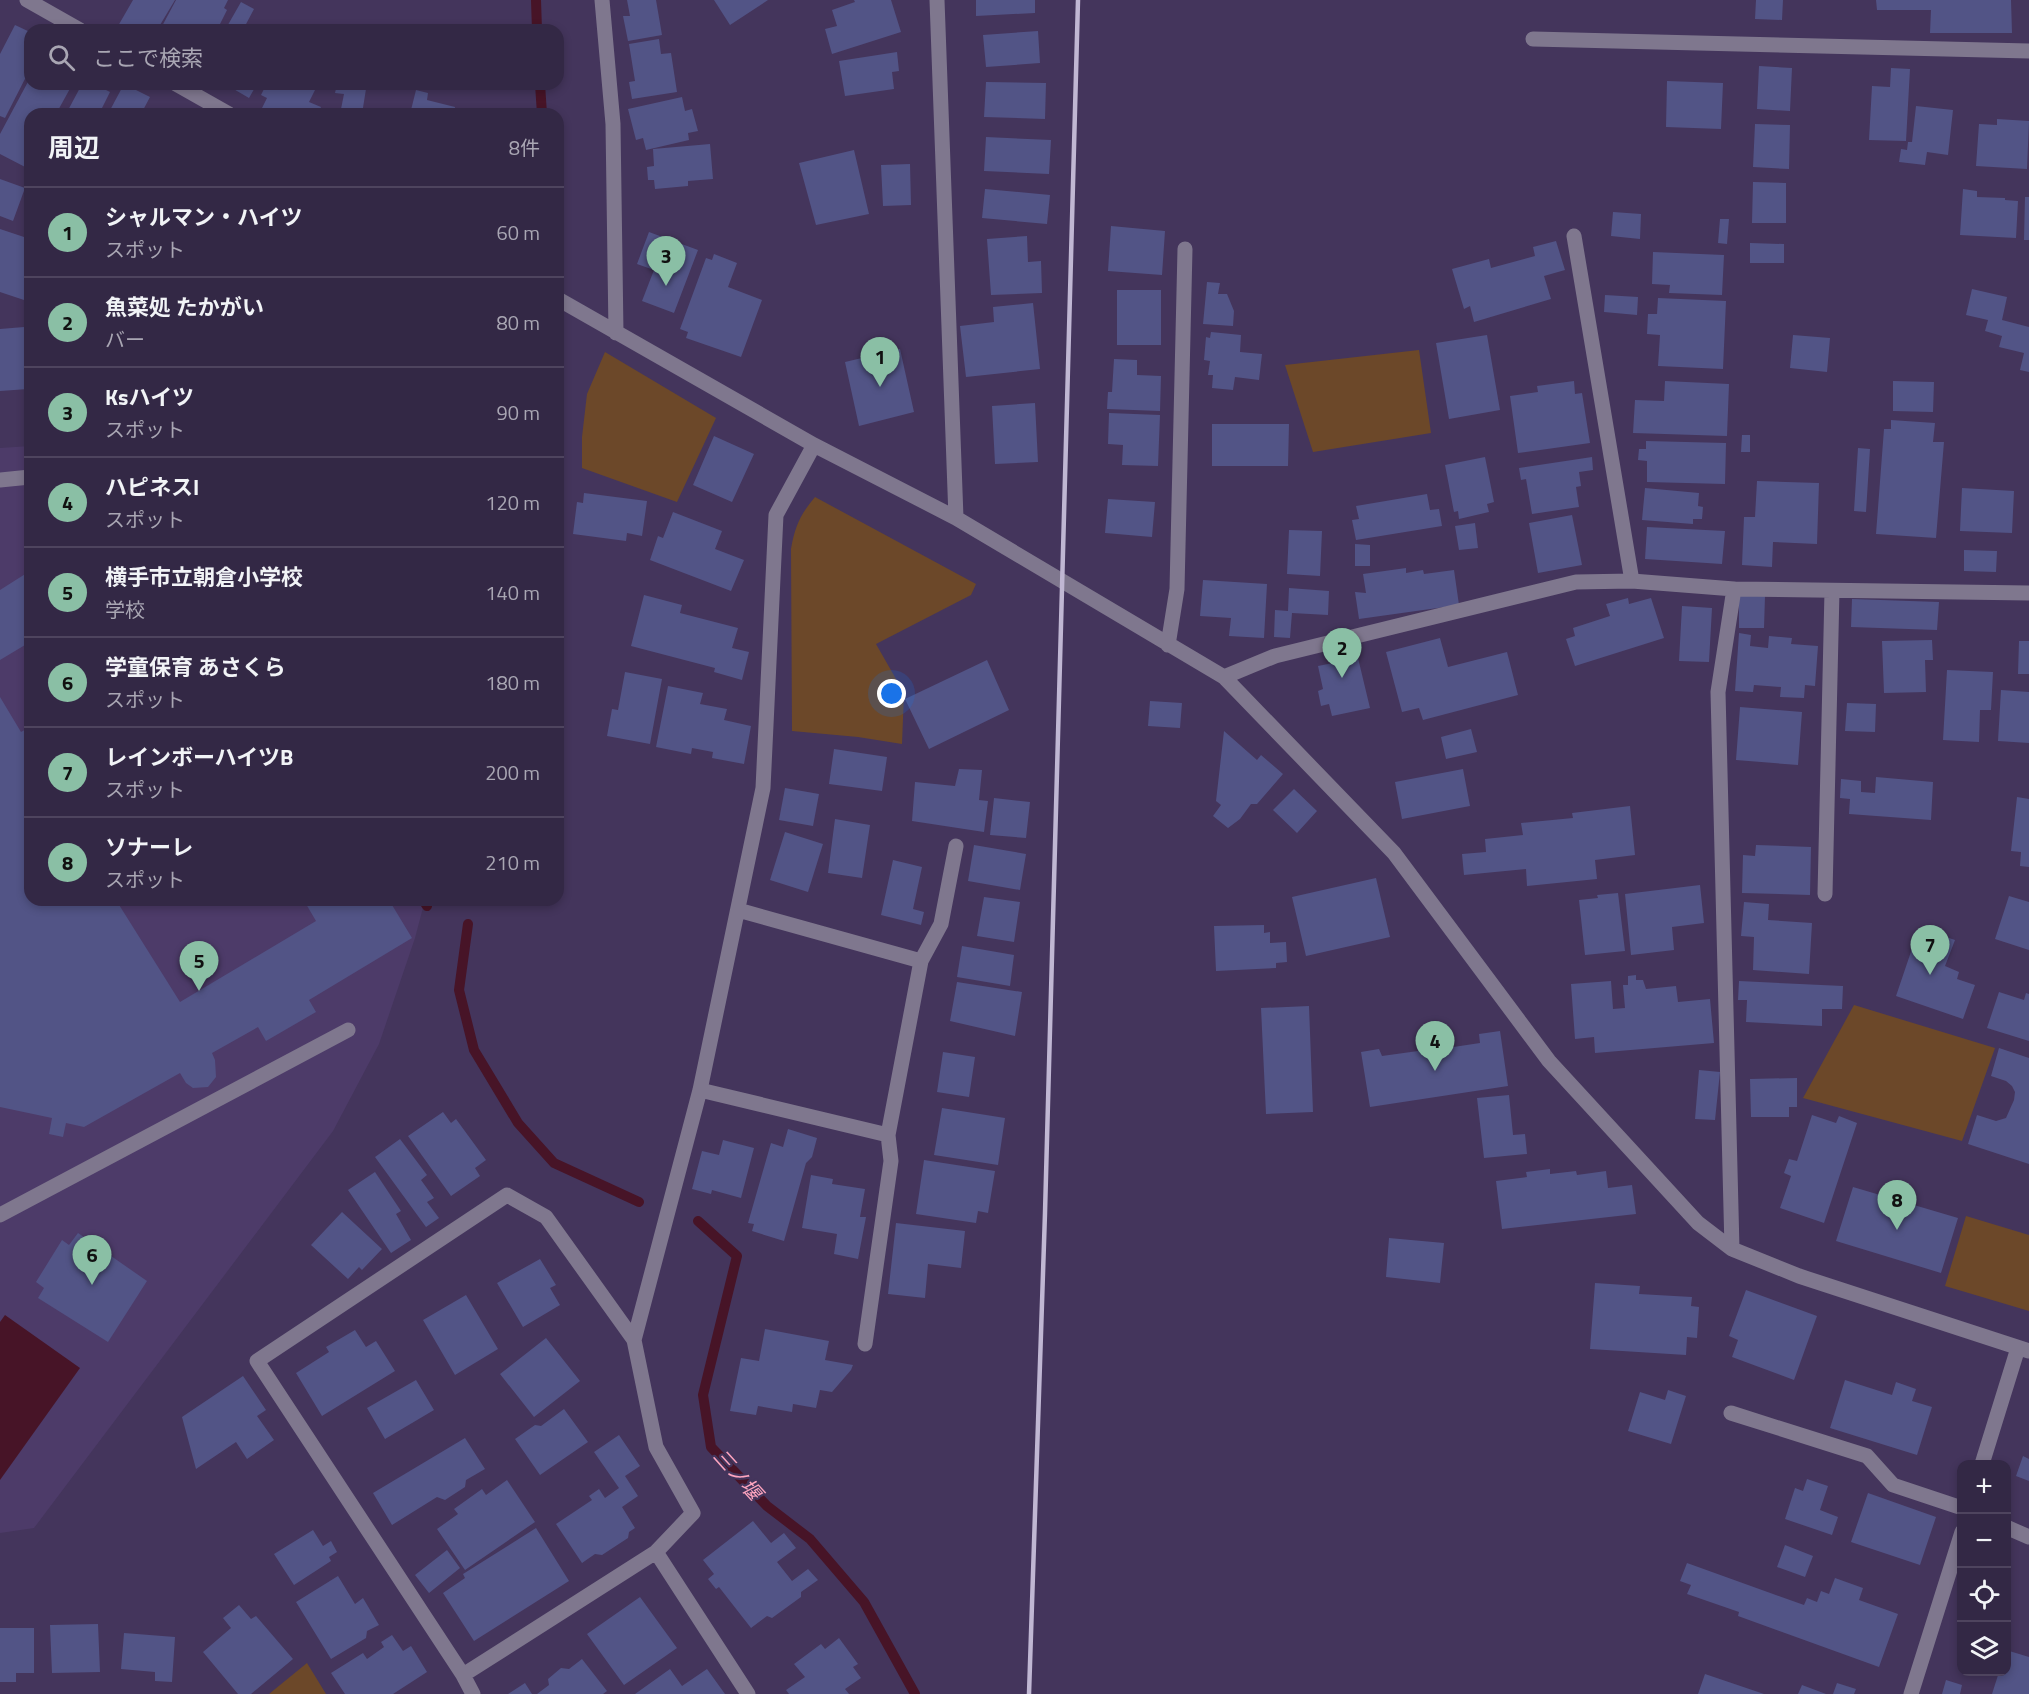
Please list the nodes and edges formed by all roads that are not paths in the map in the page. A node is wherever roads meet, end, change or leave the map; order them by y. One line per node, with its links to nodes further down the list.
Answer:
1 (27, 0): 4 (street)
2 (602, 0): 12 (street)
3 (937, 0): 16 (street)
4 (69, 24)
5 (1533, 39): 6 (street)
6 (2029, 51)
7 (187, 90): 8 (street)
8 (218, 108)
9 (1574, 236): 17 (street)
10 (1185, 249): 21 (street)
11 (564, 302): 12 (street)
12 (616, 333): 13 (street)
13 (814, 445): 16 (street); 25 (street)
14 (24, 478): 15 (street)
15 (0, 480)
16 (956, 518): 21 (street)
17 (1632, 581): 18 (street); 22 (street)
18 (1734, 589): 19 (street); 31 (street)
19 (1832, 591): 20 (street); 24 (street)
20 (2029, 593)
21 (1168, 645): 22 (street)
22 (1224, 677): 31 (street)
23 (956, 846): 26 (street)
24 (1825, 894)
25 (738, 910): 26 (street); 28 (street)
26 (921, 961): 29 (street)
27 (348, 1030): 30 (street)
28 (700, 1090): 29 (street); 32 (street)
29 (888, 1135): 33 (street)
30 (2, 1208)
31 (1732, 1249): 34 (street)
32 (634, 1340): 41 (street); 42 (street)
33 (865, 1344)
34 (2024, 1350): 36 (street)
35 (1731, 1413): 37 (street)
36 (1983, 1460)
37 (1957, 1506)
38 (2011, 1529): 39 (street)
39 (2029, 1537)
40 (1957, 1548): 45 (street)
41 (656, 1552): 42 (street); 44 (street)
42 (463, 1675): 43 (street)
43 (473, 1694)
44 (748, 1694)
45 (1911, 1694)

